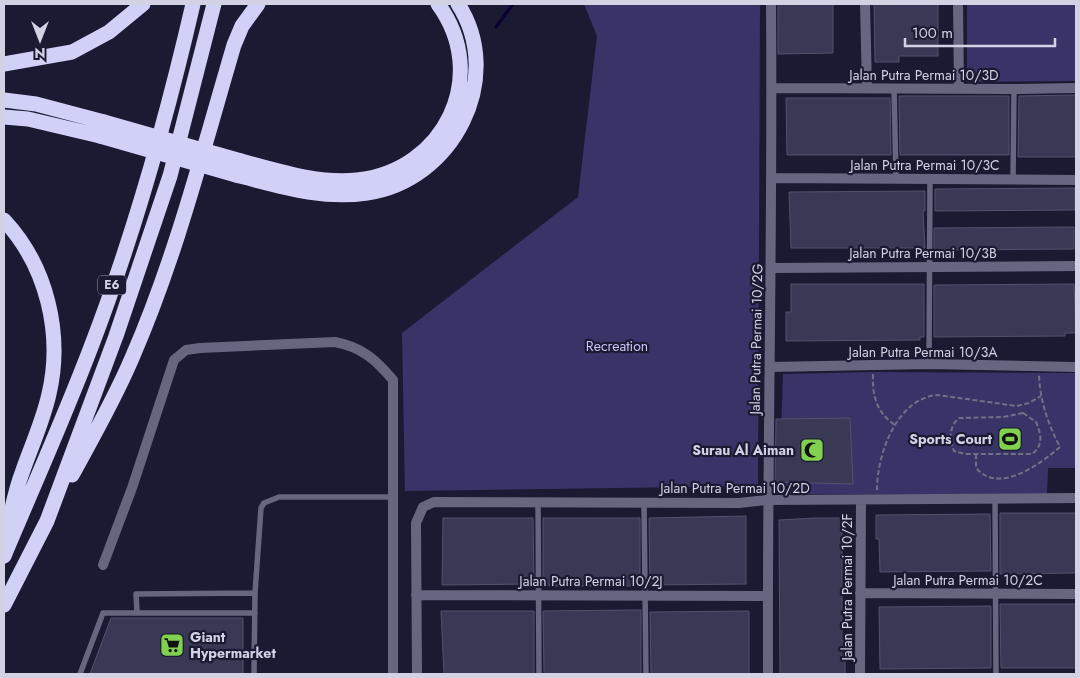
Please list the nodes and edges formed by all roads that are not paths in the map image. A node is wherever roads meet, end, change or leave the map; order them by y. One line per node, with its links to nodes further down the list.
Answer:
1 (143, 4): 10 (highway)
2 (193, 4): 42 (highway, E6)
3 (214, 4): 40 (highway, E6)
4 (258, 4): 40 (highway)
5 (438, 4): 20 (highway)
6 (458, 4): 20 (highway)
7 (771, 4): 11 (street, Jalan Putra Permai 10/2G)
8 (865, 4): 12 (street)
9 (958, 4): 14 (street)
10 (4, 64)
11 (772, 88): 12 (street, Jalan Putra Permai 10/3D); 21 (street, Jalan Putra Permai 10/2G)
12 (866, 88): 13 (street, Jalan Putra Permai 10/3D)
13 (894, 88): 14 (street, Jalan Putra Permai 10/3D); 22 (lane)
14 (959, 88): 16 (street, Jalan Putra Permai 10/3D)
15 (1076, 88): 16 (street, Jalan Putra Permai 10/3D)
16 (1014, 89): 24 (lane)
17 (4, 100): 19 (highway)
18 (4, 117): 19 (highway)
19 (102, 129): 20 (highway, bridge)
20 (239, 168)
21 (773, 178): 22 (street, Jalan Putra Permai 10/3C); 29 (street, Jalan Putra Permai 10/2G)
22 (896, 179): 23 (street, Jalan Putra Permai 10/3C)
23 (930, 179): 24 (street, Jalan Putra Permai 10/3C); 28 (lane)
24 (1013, 180): 25 (street, Jalan Putra Permai 10/3C)
25 (1076, 180)
26 (4, 220): 41 (highway)
27 (1076, 266): 28 (street, Jalan Putra Permai 10/3B)
28 (930, 267): 29 (street, Jalan Putra Permai 10/3B); 30 (lane)
29 (771, 268): 31 (street, Jalan Putra Permai 10/2G)
30 (929, 364): 31 (street, Jalan Putra Permai 10/3A); 32 (street, Jalan Putra Permai 10/3A)
31 (770, 367): 36 (street, Jalan Putra Permai 10/2G)
32 (1076, 367)
33 (394, 497): 43 (street); 44 (lane); 57 (street)
34 (1076, 498): 35 (street, Jalan Putra Permai 10/2D)
35 (995, 499): 38 (street, Jalan Putra Permai 10/2D); 47 (lane)
36 (767, 500): 38 (street, Jalan Putra Permai 10/2D); 39 (street, Jalan Putra Permai 10/2D); 51 (street, Jalan Putra Permai 10/2G)
37 (538, 501): 39 (street, Jalan Putra Permai 10/2D); 49 (street, Jalan Putra Permai 10/2D); 50 (lane)
38 (861, 501): 46 (street, Jalan Putra Permai 10/2F)
39 (644, 502): 45 (lane)
40 (47, 521): 52 (highway, E6)
41 (4, 542)
42 (4, 556)
43 (103, 565)
44 (255, 593): 53 (lane); 54 (lane)
45 (644, 594): 50 (street, Jalan Putra Permai 10/2J); 51 (street, Jalan Putra Permai 10/2J); 60 (lane)
46 (860, 594): 47 (street, Jalan Putra Permai 10/2C); 62 (street, Jalan Putra Permai 10/2F)
47 (997, 594): 48 (street, Jalan Putra Permai 10/2C); 63 (lane)
48 (1076, 594)
49 (416, 595): 50 (street, Jalan Putra Permai 10/2J); 58 (street, Jalan Putra Permai 10/2D)
50 (539, 595): 59 (lane)
51 (766, 596): 61 (street, Jalan Putra Permai 10/2G)
52 (4, 606)
53 (137, 612): 54 (lane); 55 (lane)
54 (255, 613): 56 (lane)
55 (80, 674)
56 (254, 674)
57 (393, 674)
58 (417, 674)
59 (539, 674)
60 (646, 674)
61 (768, 674)
62 (860, 674)
63 (996, 674)

